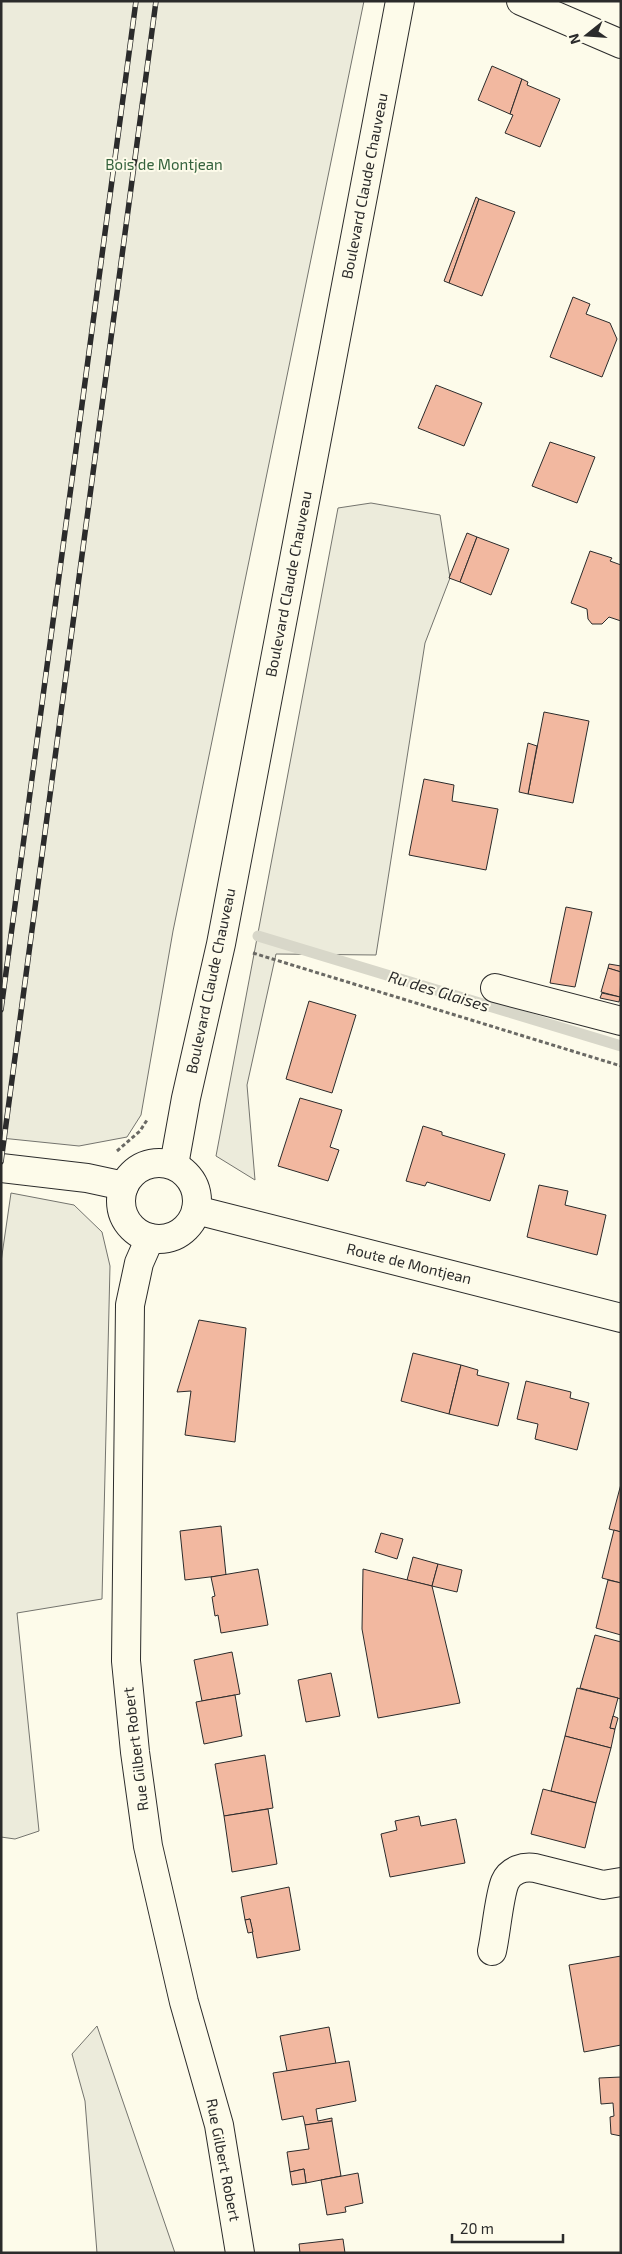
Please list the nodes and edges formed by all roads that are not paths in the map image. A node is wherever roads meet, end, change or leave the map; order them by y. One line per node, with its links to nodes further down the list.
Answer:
1 (400, 1): 6 (street, Boulevard Claude Chauveau)
2 (521, 1): 3 (street)
3 (621, 44)
4 (495, 988): 5 (street)
5 (621, 1021)
6 (174, 1165): 8 (street); 9 (street)
7 (1, 1168): 8 (street)
8 (124, 1186): 10 (street)
9 (196, 1210): 10 (street); 11 (street, Route de Montjean)
10 (150, 1238): 14 (street, Rue Gilbert Robert)
11 (621, 1318)
12 (621, 1882): 13 (street)
13 (492, 1951)
14 (240, 2253)

